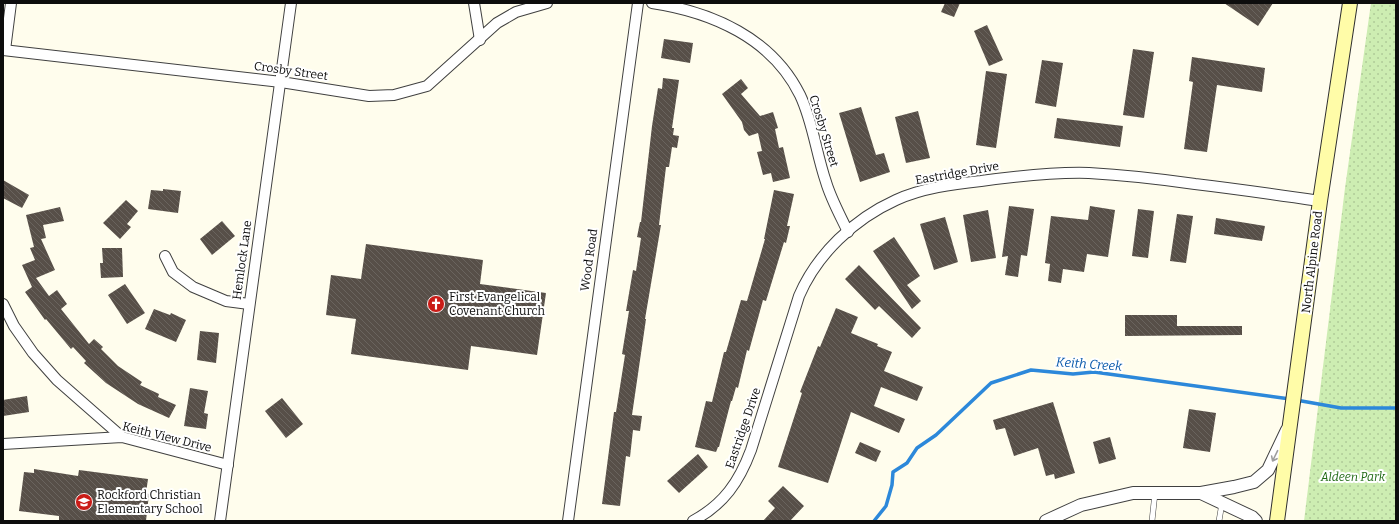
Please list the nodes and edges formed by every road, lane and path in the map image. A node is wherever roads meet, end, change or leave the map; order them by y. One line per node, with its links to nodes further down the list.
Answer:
1 (11, 3): 9 (street)
2 (291, 3): 10 (street, Hemlock Lane)
3 (474, 3): 8 (street)
4 (547, 3): 8 (street, Crosby Street)
5 (638, 3): 24 (street, Wood Road)
6 (652, 3): 12 (street, Crosby Street)
7 (1350, 3): 11 (main road, North Alpine Road)
8 (480, 40): 10 (street, Crosby Street)
9 (4, 50): 10 (street, Crosby Street)
10 (281, 82): 15 (street, Hemlock Lane)
11 (1320, 201): 12 (street, Eastridge Drive); 16 (main road, North Alpine Road)
12 (848, 232): 25 (street, Eastridge Drive)
13 (165, 256): 15 (street)
14 (3, 304): 17 (street)
15 (249, 304): 19 (street, Hemlock Lane)
16 (1292, 421): 21 (street, one-way to 21); 30 (main road, North Alpine Road)
17 (122, 437): 18 (street, Keith View Drive); 19 (street, Keith View Drive)
18 (3, 444)
19 (228, 465): 23 (street, Hemlock Lane)
20 (1155, 493): 21 (street); 26 (street); 27 (lane)
21 (1201, 493): 22 (street)
22 (1222, 503): 28 (lane); 29 (street)
23 (220, 521)
24 (568, 521)
25 (693, 521)
26 (1046, 521)
27 (1152, 521)
28 (1219, 521)
29 (1256, 521)
30 (1277, 521)

